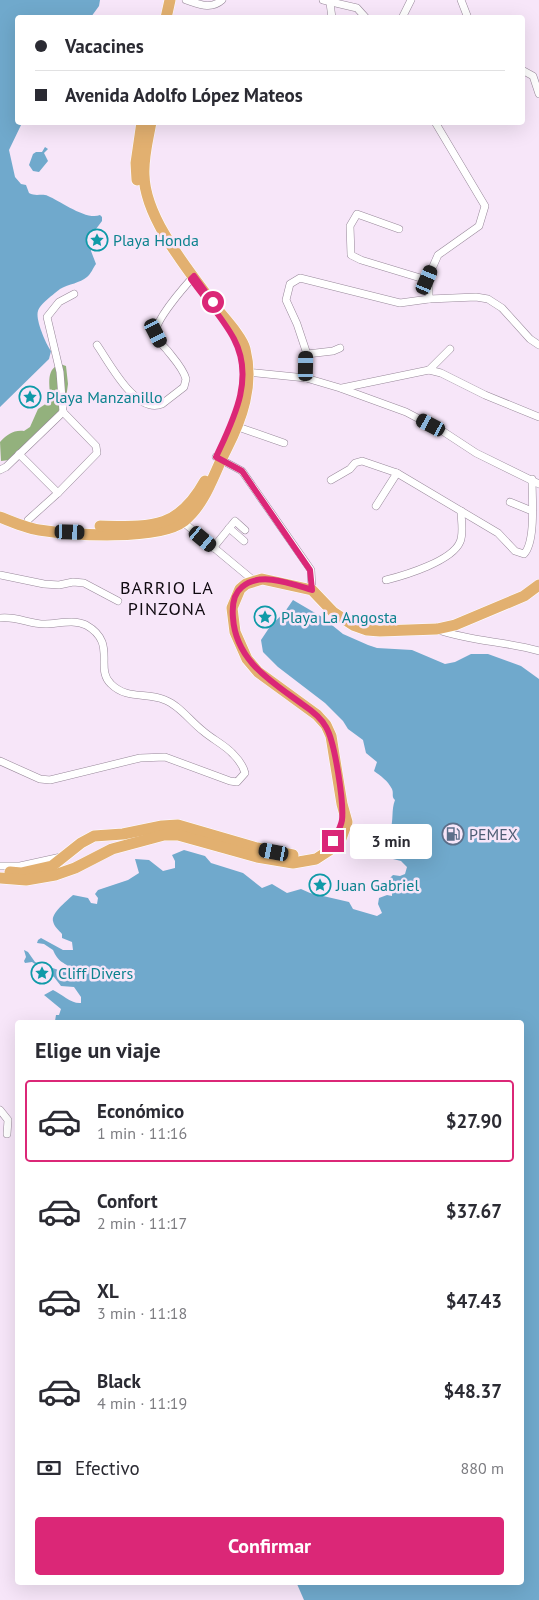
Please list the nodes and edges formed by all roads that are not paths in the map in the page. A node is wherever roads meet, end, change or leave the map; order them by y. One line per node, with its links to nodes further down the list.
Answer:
1 (170, 0): 8 (main road)
2 (177, 0): 9 (main road)
3 (186, 0): 4 (street)
4 (222, 0)
5 (411, 0): 12 (street)
6 (461, 0): 13 (street)
7 (326, 1): 10 (street); 11 (street)
8 (167, 15)
9 (174, 15)
10 (331, 15)
11 (363, 15)
12 (404, 15)
13 (467, 15)
14 (525, 72): 15 (street)
15 (539, 94)
16 (144, 125): 19 (main road)
17 (437, 125): 20 (street)
18 (399, 229): 20 (street)
19 (192, 278): 23 (street); 29 (main road)
20 (427, 280): 22 (street)
21 (74, 294): 32 (street)
22 (429, 299): 24 (street); 27 (street)
23 (97, 345)
24 (539, 345)
25 (340, 348): 27 (street)
26 (450, 348): 28 (street)
27 (307, 354): 30 (street)
28 (429, 370): 31 (street); 33 (street)
29 (246, 372): 30 (street); 34 (main road); 37 (main road)
30 (306, 378): 31 (street)
31 (340, 388): 40 (street)
32 (63, 412): 36 (street); 43 (street)
33 (539, 417)
34 (238, 427): 35 (street); 37 (main road)
35 (284, 443)
36 (19, 454): 38 (street); 43 (street)
37 (219, 458): 50 (main road); 51 (main road); 60 (street)
38 (0, 470)
39 (397, 473): 41 (street); 45 (street); 48 (street)
40 (532, 479): 42 (street); 47 (street)
41 (331, 480)
42 (539, 484)
43 (58, 493): 51 (street)
44 (510, 502): 47 (street)
45 (376, 506)
46 (0, 509): 51 (main road)
47 (532, 510): 48 (street)
48 (461, 511): 57 (street)
49 (0, 517): 51 (main road)
50 (183, 522): 51 (main road); 55 (street)
51 (28, 523)
52 (229, 528): 53 (street); 54 (street); 55 (street)
53 (245, 530)
54 (244, 541)
55 (213, 548): 58 (street)
56 (0, 575): 61 (street)
57 (386, 580)
58 (254, 581): 60 (main road); 66 (main road)
59 (539, 585): 63 (main road)
60 (312, 590): 63 (main road)
61 (118, 602)
62 (0, 618): 65 (street)
63 (437, 629): 64 (street)
64 (539, 651)
65 (0, 761)
66 (342, 804): 67 (main road); 70 (main road)
67 (66, 856): 68 (street); 69 (main road)
68 (0, 866)
69 (0, 871)
70 (0, 878)
71 (0, 1110): 72 (street)
72 (7, 1134)

